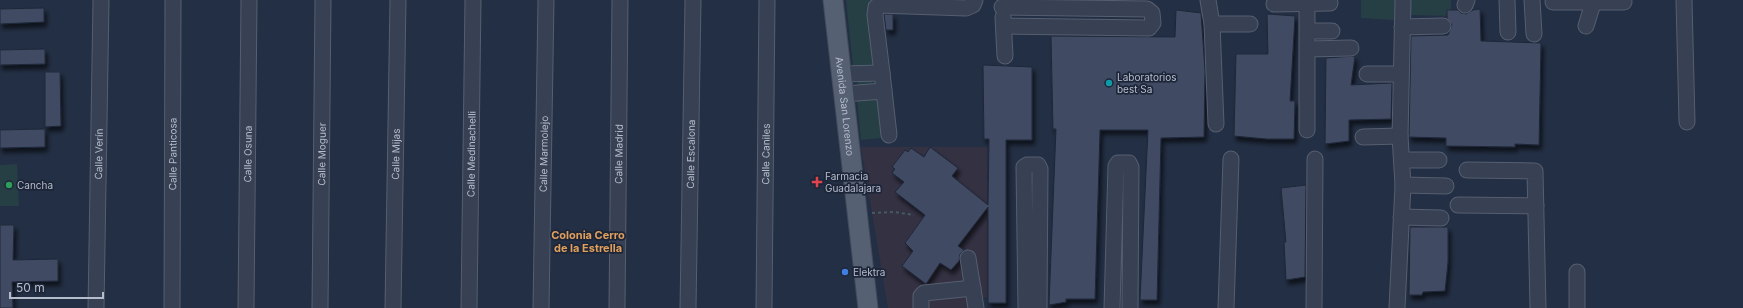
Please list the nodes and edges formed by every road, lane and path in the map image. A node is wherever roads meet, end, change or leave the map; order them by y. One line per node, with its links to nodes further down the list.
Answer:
1 (101, 0): 67 (street, Calle Verín)
2 (173, 0): 68 (street, Calle Panticosa)
3 (249, 0): 69 (street, Calle Osuna)
4 (322, 0): 70 (street, Calle Moguer)
5 (398, 0): 71 (street, Calle Mijas)
6 (473, 0): 72 (street, Calle Medinachelli)
7 (546, 0): 73 (street, Calle Marmolejo)
8 (620, 0): 74 (street, Calle Madrid)
9 (693, 0): 75 (street, Calle Escalona)
10 (768, 0): 76 (street, Calle Caniles)
11 (833, 0): 39 (main road, Avenida San Lorenzo)
12 (975, 0): 38 (street)
13 (1208, 0): 25 (street)
14 (1403, 0): 30 (street)
15 (1507, 0): 33 (street)
16 (1532, 0): 34 (street)
17 (1684, 0): 44 (street)
18 (1593, 1): 20 (street); 21 (street); 29 (street)
19 (1307, 2): 23 (street); 24 (street); 31 (street)
20 (1553, 2)
21 (1624, 2)
22 (1002, 3): 27 (street); 27 (street)
23 (1274, 4)
24 (1330, 4)
25 (1212, 24): 26 (street); 45 (street)
26 (1250, 24)
27 (1004, 26): 37 (street)
28 (1443, 26): 30 (street)
29 (1586, 26)
30 (1402, 27): 41 (street)
31 (1308, 31): 32 (street); 36 (street)
32 (1332, 31)
33 (1508, 32)
34 (1534, 34)
35 (1351, 48): 36 (street)
36 (1308, 49): 46 (street)
37 (1006, 56)
38 (882, 73): 39 (street); 42 (street)
39 (842, 74): 43 (main road, Avenida San Lorenzo)
40 (1367, 74): 41 (street)
41 (1401, 74): 48 (street)
42 (884, 91): 43 (street); 47 (street)
43 (844, 94): 59 (main road, Avenida San Lorenzo)
44 (1688, 122)
45 (1216, 124)
46 (1308, 130)
47 (889, 134)
48 (1400, 136): 49 (street); 52 (street)
49 (1363, 137)
50 (1231, 159): 83 (street)
51 (1315, 159): 84 (street)
52 (1402, 160): 53 (street); 55 (street)
53 (1439, 160)
54 (1467, 170): 58 (street)
55 (1403, 185): 56 (street); 61 (street)
56 (1446, 186)
57 (1458, 205): 58 (street)
58 (1536, 206): 86 (street)
59 (857, 215): 60 (path); 77 (main road, Avenida San Lorenzo)
60 (914, 215)
61 (1401, 217): 62 (street); 85 (street)
62 (1441, 218)
63 (968, 258): 65 (street)
64 (1577, 272): 87 (street)
65 (973, 288): 66 (street); 78 (street)
66 (972, 307)
67 (96, 308)
68 (172, 308)
69 (246, 308)
70 (320, 308)
71 (393, 308)
72 (469, 308)
73 (541, 308)
74 (617, 308)
75 (688, 308)
76 (764, 308)
77 (868, 308)
78 (921, 308)
79 (1026, 308): 80 (street)
80 (1039, 308)
81 (1112, 308): 82 (street)
82 (1130, 308)
83 (1226, 308)
84 (1314, 308)
85 (1397, 308)
86 (1538, 308)
87 (1577, 308)

